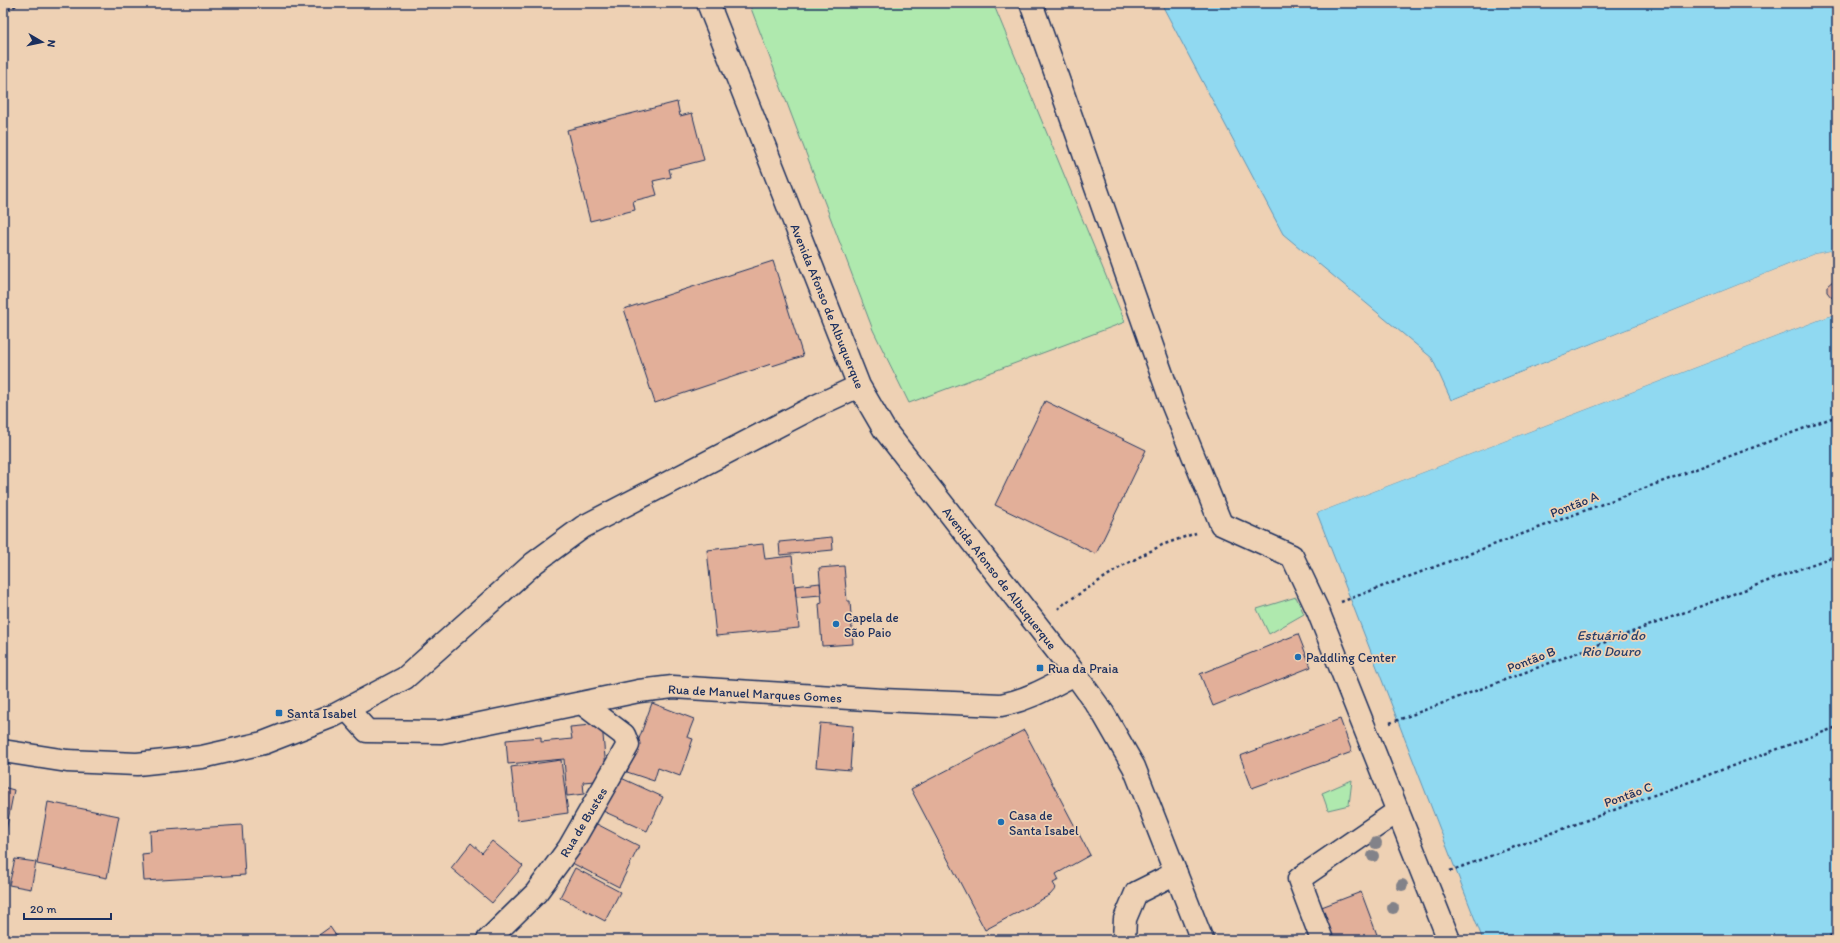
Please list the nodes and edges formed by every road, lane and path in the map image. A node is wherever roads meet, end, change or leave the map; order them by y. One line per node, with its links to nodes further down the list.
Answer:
1 (20, 3): 4 (path)
2 (708, 3): 5 (street, Avenida Afonso de Albuquerque)
3 (1030, 3): 7 (street)
4 (3, 13)
5 (858, 386): 11 (street, Avenida Afonso de Albuquerque); 13 (street)
6 (1837, 416): 9 (path, Pontão A)
7 (1221, 524): 9 (street); 10 (path)
8 (1837, 555): 15 (path, Pontão B)
9 (1318, 611): 15 (street)
10 (1056, 612)
11 (1075, 674): 12 (street, Rua de Manuel Marques Gomes); 18 (street)
12 (583, 704): 13 (street, Rua de Manuel Marques Gomes); 21 (street, Rua de Bustes)
13 (347, 709): 16 (street)
14 (1837, 727): 19 (path, Pontão C)
15 (1367, 732): 17 (street)
16 (3, 751)
17 (1398, 811): 19 (street); 24 (street)
18 (1176, 873): 22 (street); 23 (street)
19 (1426, 880): 25 (street)
20 (1837, 933): 26 (path)
21 (488, 940)
22 (1124, 940)
23 (1202, 940)
24 (1322, 940)
25 (1449, 940)
26 (1818, 940)

